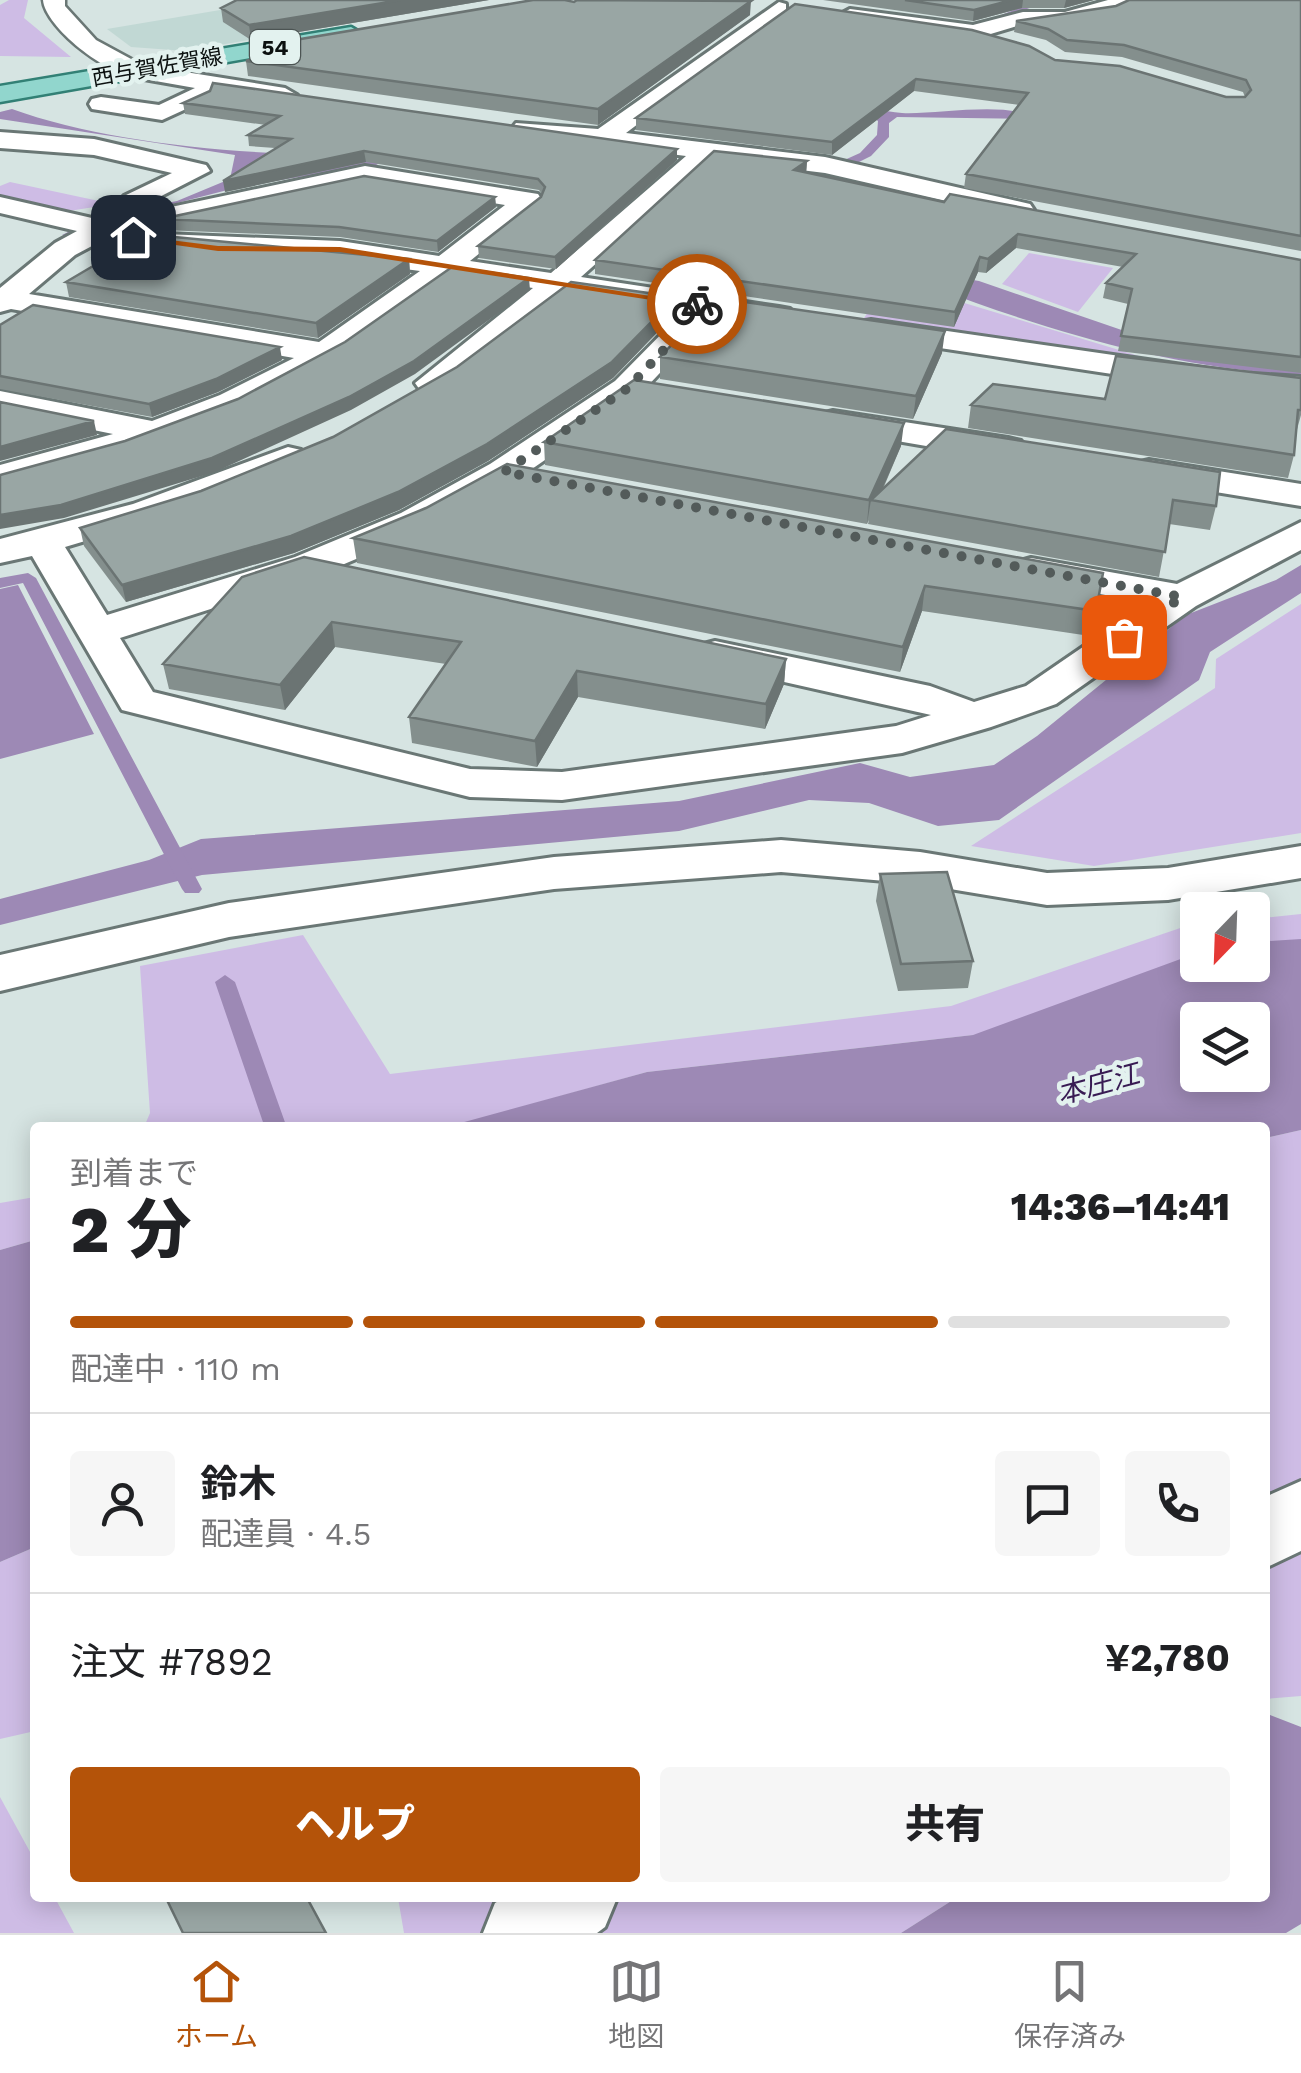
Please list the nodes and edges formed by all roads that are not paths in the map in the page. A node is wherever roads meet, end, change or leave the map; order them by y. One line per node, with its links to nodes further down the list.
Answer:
1 (54, 0): 8 (street)
2 (1132, 0): 6 (street)
3 (744, 4): 4 (street)
4 (801, 7): 6 (street); 14 (street)
5 (377, 30): 8 (main road, 西与賀佐賀線 / 54)
6 (974, 32): 7 (street)
7 (1024, 45)
8 (134, 71): 9 (street); 10 (main road, 西与賀佐賀線 / 54)
9 (216, 86): 11 (street); 12 (street)
10 (0, 94)
11 (313, 98)
12 (101, 104)
13 (507, 125): 14 (street)
14 (604, 138): 16 (street)
15 (0, 140): 19 (street)
16 (706, 152): 18 (street); 22 (street)
17 (0, 205): 19 (street)
18 (1054, 217)
19 (73, 223): 20 (street); 21 (street); 21 (street); 23 (street)
20 (0, 234)
21 (444, 266): 22 (street); 27 (street)
22 (556, 284): 24 (street); 31 (street)
23 (2, 301): 27 (street)
24 (706, 305): 25 (street); 29 (street)
25 (805, 320)
26 (844, 326): 28 (street)
27 (324, 352): 34 (street)
28 (1301, 386)
29 (628, 388): 30 (street); 38 (street)
30 (666, 394)
31 (408, 398)
32 (0, 401): 34 (street)
33 (800, 416): 36 (street)
34 (152, 432): 39 (street)
35 (326, 441): 43 (street)
36 (1051, 456)
37 (1108, 465): 41 (street)
38 (504, 472): 40 (street); 46 (street)
39 (0, 476)
40 (553, 482)
41 (1301, 496)
42 (1301, 534): 48 (street)
43 (44, 542): 44 (street); 49 (street)
44 (0, 551)
45 (986, 561): 48 (street)
46 (310, 565): 47 (street); 49 (street)
47 (371, 582)
48 (1182, 597): 51 (street)
49 (99, 631): 51 (street)
50 (680, 647): 51 (street)
51 (975, 718)
52 (1301, 862): 53 (street)
53 (0, 973)
54 (1301, 1513): 55 (street)
55 (1270, 1532)
56 (570, 1902): 57 (street)
57 (525, 1933)

